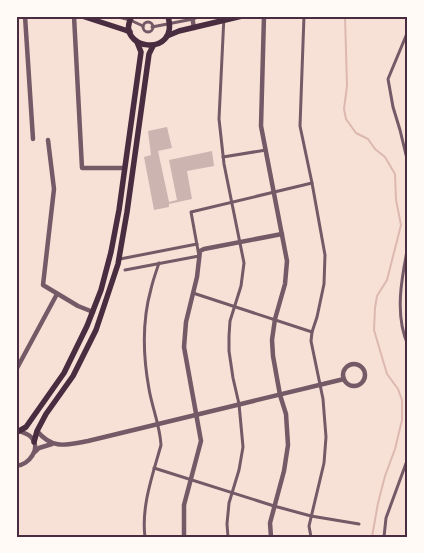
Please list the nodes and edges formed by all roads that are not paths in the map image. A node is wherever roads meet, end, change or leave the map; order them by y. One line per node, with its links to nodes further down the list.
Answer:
1 (26, 16): 22 (street)
2 (74, 16): 27 (street)
3 (82, 16): 18 (main road)
4 (115, 16): 10 (street)
5 (168, 16): 13 (main road)
6 (200, 16): 11 (street)
7 (242, 16): 12 (main road)
8 (264, 16): 24 (street)
9 (304, 16): 28 (street)
10 (131, 18): 14 (street); 18 (main road)
11 (193, 18): 13 (street); 16 (street)
12 (224, 18): 16 (main road); 25 (street)
13 (170, 23): 15 (street); 19 (main road)
14 (143, 26): 15 (street); 15 (street)
15 (152, 27)
16 (194, 28): 19 (main road)
17 (408, 31): 26 (street)
18 (130, 32): 20 (main road)
19 (167, 36): 21 (main road)
20 (138, 42): 21 (main road); 27 (main road)
21 (153, 46): 36 (main road)
22 (33, 139)
23 (48, 140): 40 (street)
24 (266, 150): 25 (street); 29 (street)
25 (223, 157): 30 (street)
26 (408, 163)
27 (125, 168): 42 (main road)
28 (312, 182): 29 (street); 44 (street)
29 (274, 192): 30 (street); 31 (street)
30 (232, 202): 32 (street); 33 (street)
31 (282, 234): 32 (street); 43 (street)
32 (240, 242): 35 (street); 41 (street)
33 (197, 244): 35 (street); 36 (street)
34 (408, 246): 45 (street)
35 (199, 256): 37 (street); 39 (street)
36 (119, 259): 54 (main road)
37 (159, 264): 38 (street); 52 (street)
38 (125, 270)
39 (193, 293): 41 (street); 51 (street)
40 (57, 294): 42 (street); 46 (street)
41 (234, 306): 43 (street); 50 (street)
42 (93, 312): 53 (main road)
43 (275, 319): 44 (street); 49 (street)
44 (312, 332): 48 (street)
45 (408, 345)
46 (16, 370)
47 (344, 380): 47 (street); 48 (street)
48 (319, 385): 49 (street); 64 (street)
49 (280, 395): 50 (street); 63 (street)
50 (239, 404): 51 (street); 62 (street)
51 (196, 414): 52 (street); 61 (street)
52 (157, 424): 56 (street); 60 (street)
53 (18, 431): 55 (street)
54 (37, 432): 55 (main road); 56 (street)
55 (34, 442): 57 (street)
56 (53, 444): 57 (street)
57 (34, 453): 59 (street)
58 (408, 458): 71 (street)
59 (16, 466)
60 (154, 468): 61 (street); 66 (street)
61 (191, 480): 62 (street); 67 (street)
62 (232, 494): 63 (street); 68 (street)
63 (274, 506): 64 (street); 69 (street)
64 (312, 516): 65 (street); 70 (street)
65 (359, 524)
66 (144, 537)
67 (184, 537)
68 (228, 537)
69 (271, 537)
70 (311, 537)
71 (384, 537)

